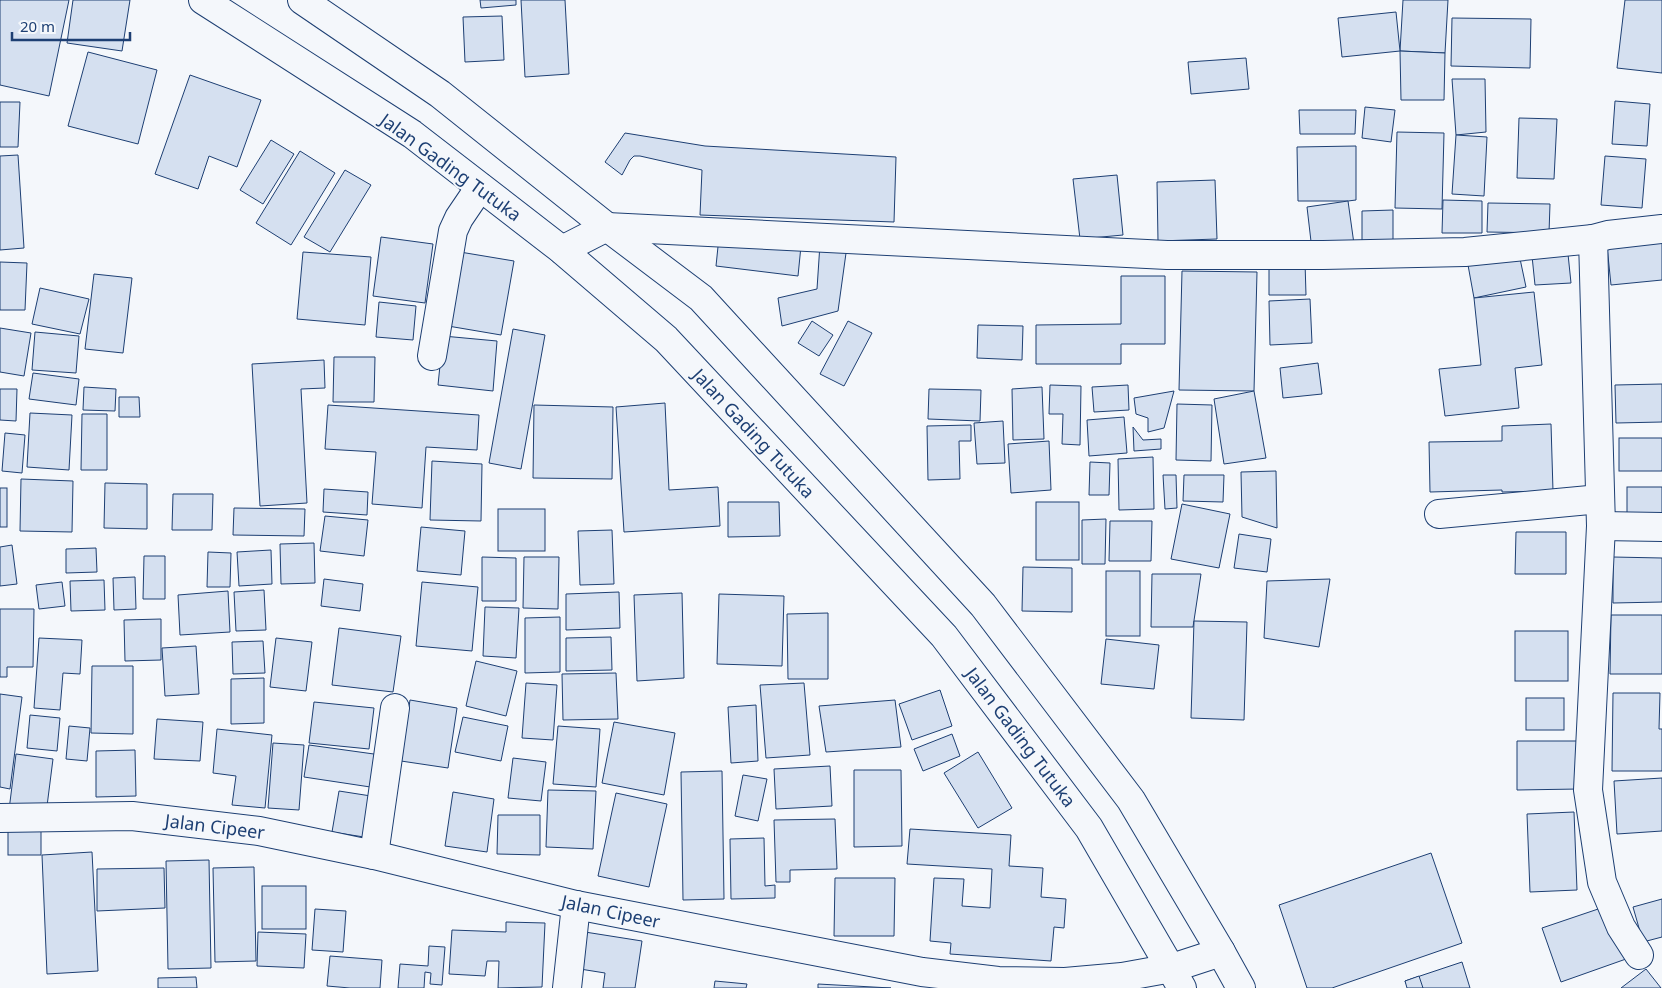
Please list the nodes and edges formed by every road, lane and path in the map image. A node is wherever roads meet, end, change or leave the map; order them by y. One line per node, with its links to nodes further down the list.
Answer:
1 (203, 0): 3 (street, Jalan Gading Tutuka)
2 (308, 2): 4 (street)
3 (480, 187): 7 (street, Jalan Gading Tutuka); 8 (street)
4 (607, 227): 6 (street); 7 (street); 17 (street)
5 (1662, 229): 6 (street)
6 (1593, 239): 9 (street)
7 (562, 250): 19 (street, Jalan Gading Tutuka)
8 (432, 356)
9 (1600, 499): 10 (street); 11 (street)
10 (1439, 514)
11 (1601, 526): 12 (street); 18 (street)
12 (1662, 527)
13 (394, 708): 15 (street)
14 (0, 818): 15 (street, Jalan Cipeer)
15 (374, 855): 16 (street, Jalan Cipeer)
16 (576, 905): 19 (street, Jalan Cipeer); 20 (street)
17 (1221, 952): 19 (street, Jalan Cipeer); 21 (street)
18 (1639, 955)
19 (1177, 978)
20 (567, 988)
21 (1242, 988)

